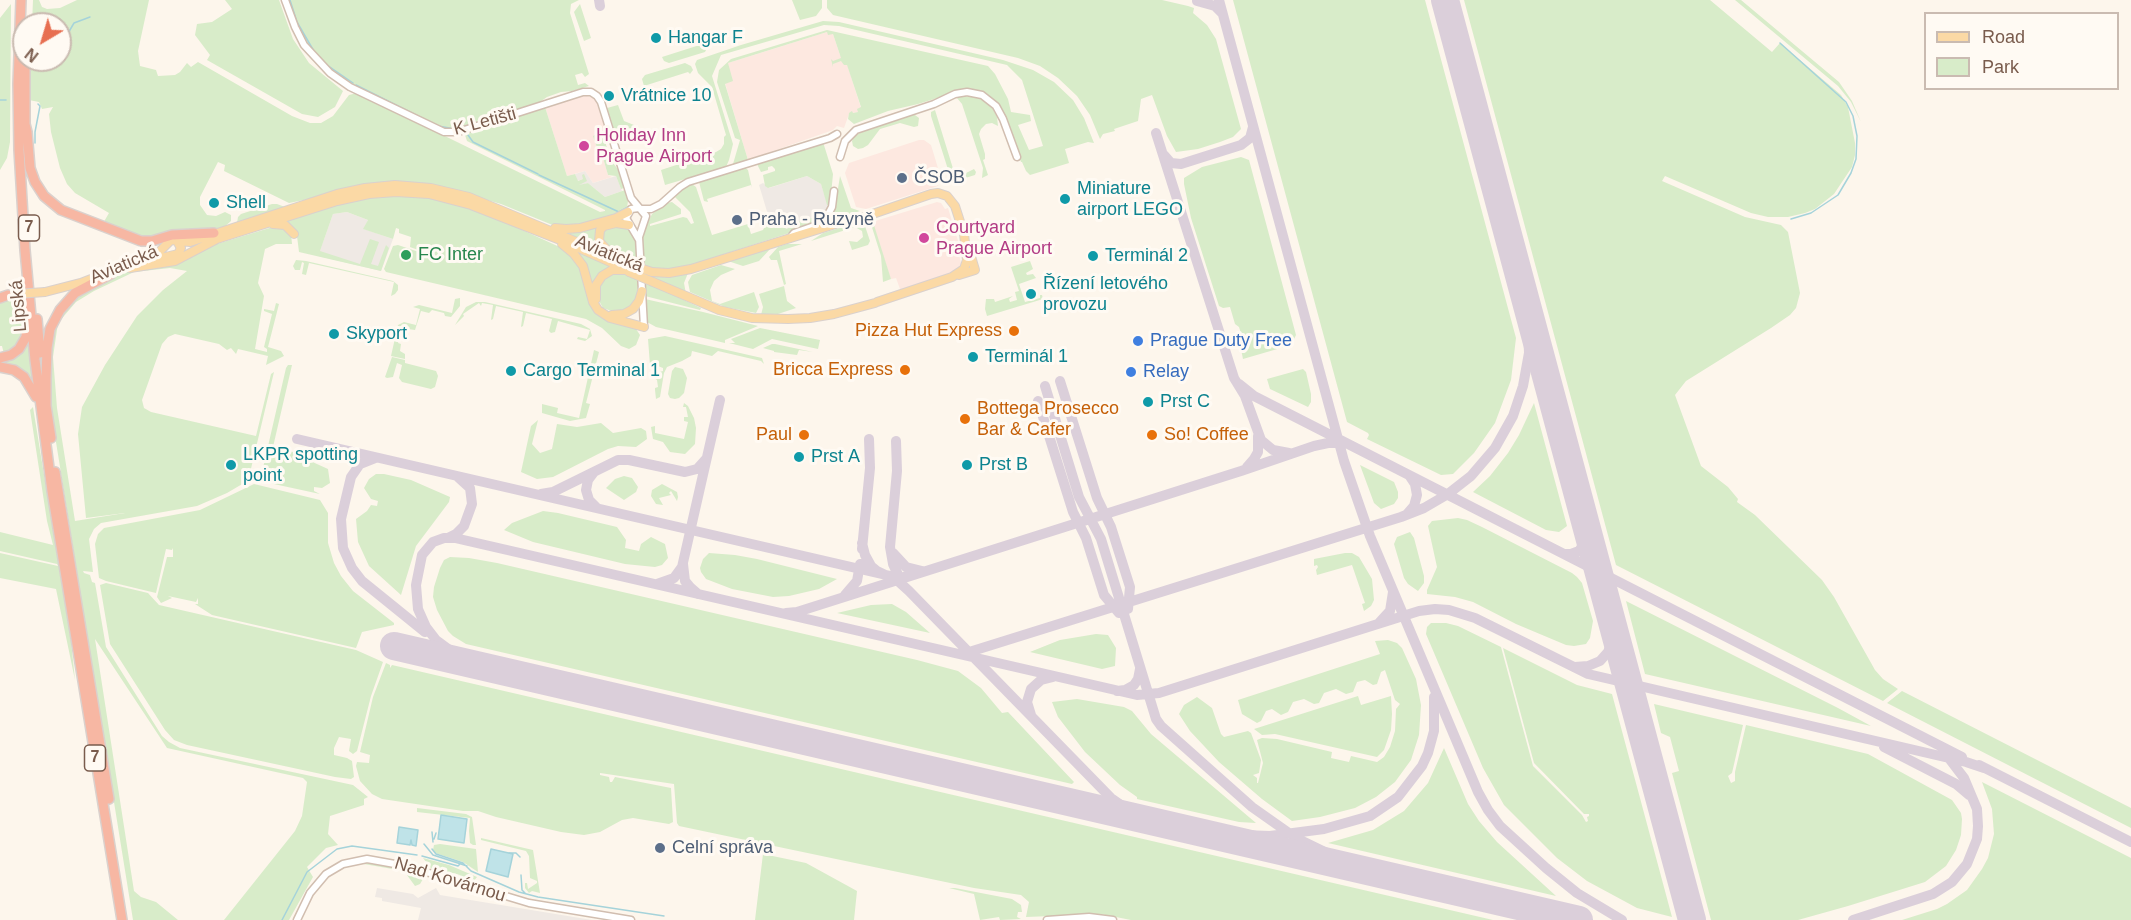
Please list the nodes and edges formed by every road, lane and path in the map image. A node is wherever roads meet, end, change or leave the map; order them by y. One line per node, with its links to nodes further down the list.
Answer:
1 (21, 0): 31 (highway, Lipská / 7)
2 (285, 0): 9 (street, K Letišti)
3 (25, 72): 4 (highway, Lipská / 7)
4 (24, 122): 17 (highway); 36 (highway, Lipská / 7)
5 (837, 134): 11 (street)
6 (840, 157): 7 (street)
7 (1017, 157)
8 (834, 191): 20 (street)
9 (630, 195): 10 (street, K Letišti); 12 (street, K Letišti)
10 (640, 208): 11 (street); 12 (street); 14 (street, K Letišti)
11 (653, 208): 14 (street)
12 (629, 211): 13 (main road); 16 (street, K Letišti)
13 (509, 213): 19 (main road, Aviatická); 25 (main road, Aviatická)
14 (645, 221): 16 (street); 22 (street, K Letišti)
15 (262, 225): 18 (main road); 19 (main road, Aviatická); 21 (main road, Aviatická)
16 (630, 225): 22 (street, K Letišti); 25 (main road)
17 (110, 229): 19 (highway); 23 (highway)
18 (294, 234)
19 (215, 236): 23 (main road, Aviatická); 24 (main road); 26 (main road, Aviatická)
20 (789, 238): 25 (main road, Aviatická, bridge); 25 (main road, Aviatická, bridge)
21 (557, 240): 25 (main road, Aviatická); 33 (main road)
22 (639, 241): 29 (street, K Letišti)
23 (170, 242): 24 (main road); 24 (main road); 28 (main road, Aviatická)
24 (175, 255): 26 (main road)
25 (627, 266): 32 (main road)
26 (125, 268): 27 (main road)
27 (111, 274): 28 (main road); 36 (highway)
28 (81, 283): 30 (main road, bridge)
29 (642, 291): 32 (main road); 33 (street, K Letišti)
30 (5, 295)
31 (29, 300): 34 (highway); 37 (highway, Lipská / 7)
32 (610, 315): 33 (main road)
33 (644, 327)
34 (0, 358)
35 (0, 366): 37 (highway)
36 (46, 406): 39 (highway, 7)
37 (42, 420): 38 (highway, 7)
38 (122, 920)
39 (128, 920)
40 (297, 920): 41 (street, Nad Kovárnou)
41 (631, 920)
42 (1047, 920): 43 (street)
43 (1113, 920)

